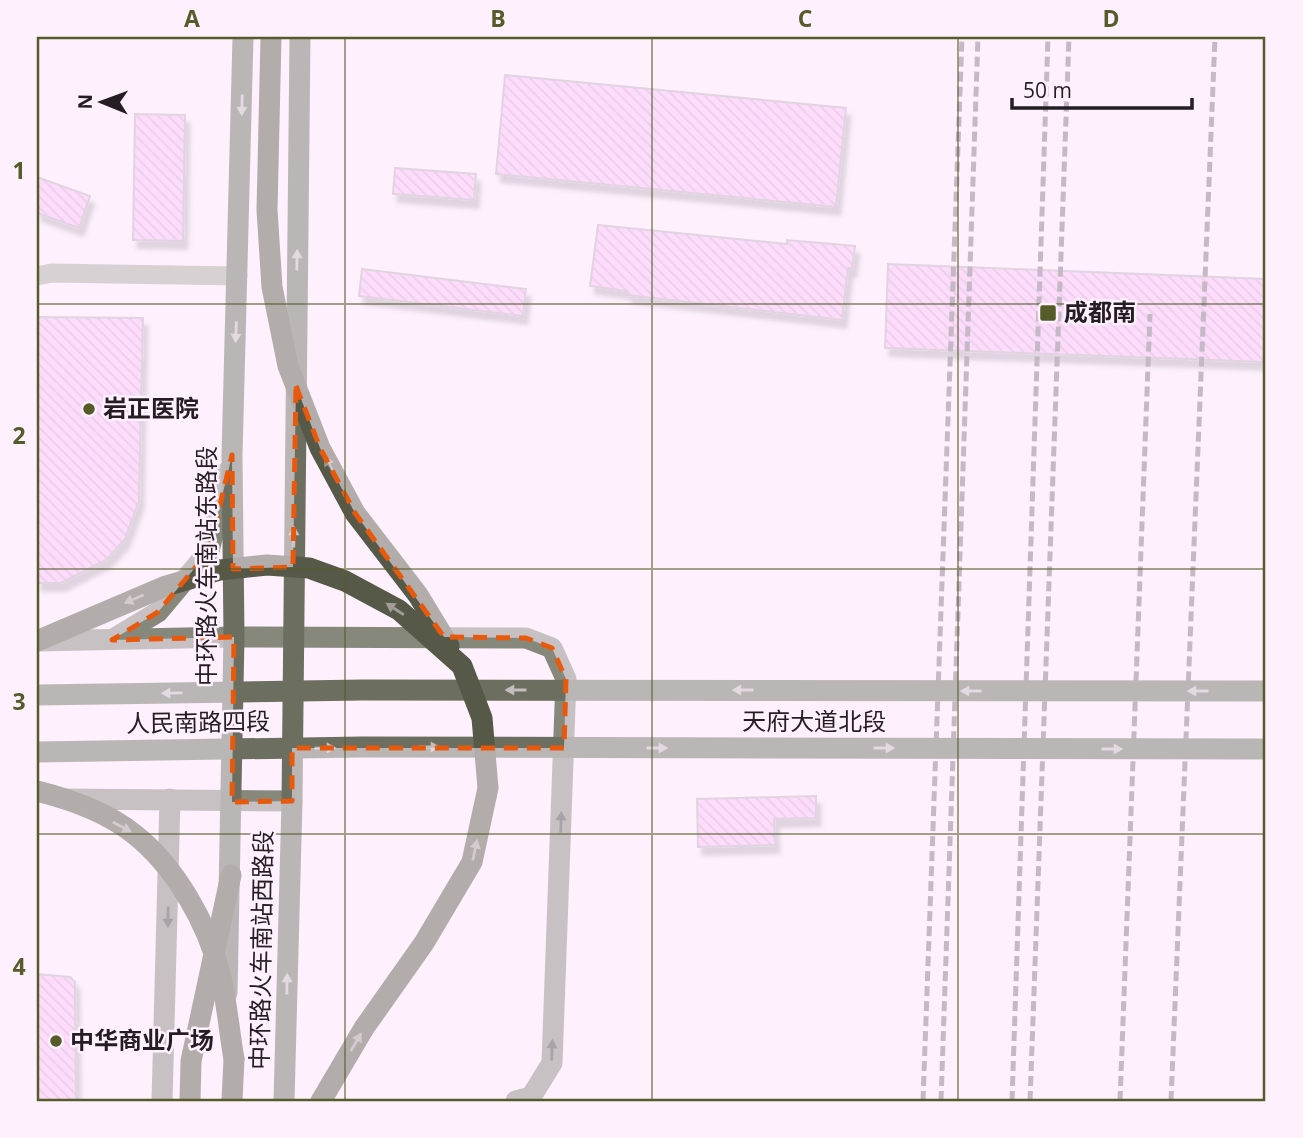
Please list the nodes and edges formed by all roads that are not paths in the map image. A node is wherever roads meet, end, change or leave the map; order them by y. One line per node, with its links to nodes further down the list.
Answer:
1 (243, 37): 5 (main road, 中环路火车南站东路段, one-way to 5)
2 (271, 37): 11 (highway, one-way to 2, bridge)
3 (300, 37): 7 (main road, one-way to 3)
4 (37, 276): 5 (street)
5 (238, 276): 6 (main road, 中环路火车南站东路段, one-way to 6)
6 (232, 455): 8 (main road, 中环路火车南站东路段); 9 (street)
7 (293, 636): 8 (street); 21 (main road); 30 (street, one-way to 7)
8 (234, 637): 9 (street); 22 (main road, 中环路火车南站东路段)
9 (112, 640): 10 (street)
10 (37, 641): 11 (highway, one-way to 10, bridge)
11 (462, 666): 29 (highway, one-way to 11, bridge)
12 (362, 690): 13 (main road, 天府大道北段, one-way to 12, bridge); 14 (main road, 人民南路四段, one-way to 14, bridge)
13 (1266, 691)
14 (37, 695)
15 (361, 747): 16 (main road, 天府大道北段, one-way to 16, bridge); 17 (main road, 人民南路四段, one-way to 15, bridge)
16 (1266, 749)
17 (37, 752)
18 (37, 790): 27 (highway, one-way to 27, bridge)
19 (37, 799): 20 (street)
20 (170, 799): 22 (street); 24 (street, one-way to 24)
21 (292, 801): 22 (street); 28 (main road, 中环路火车南站西路段, one-way to 21)
22 (232, 802): 23 (main road, 中环路火车南站西路段)
23 (230, 875): 25 (highway); 26 (main road, 中环路火车南站西路段)
24 (162, 1101)
25 (190, 1101)
26 (225, 1101)
27 (232, 1101)
28 (285, 1101)
29 (321, 1101)
30 (516, 1101)

